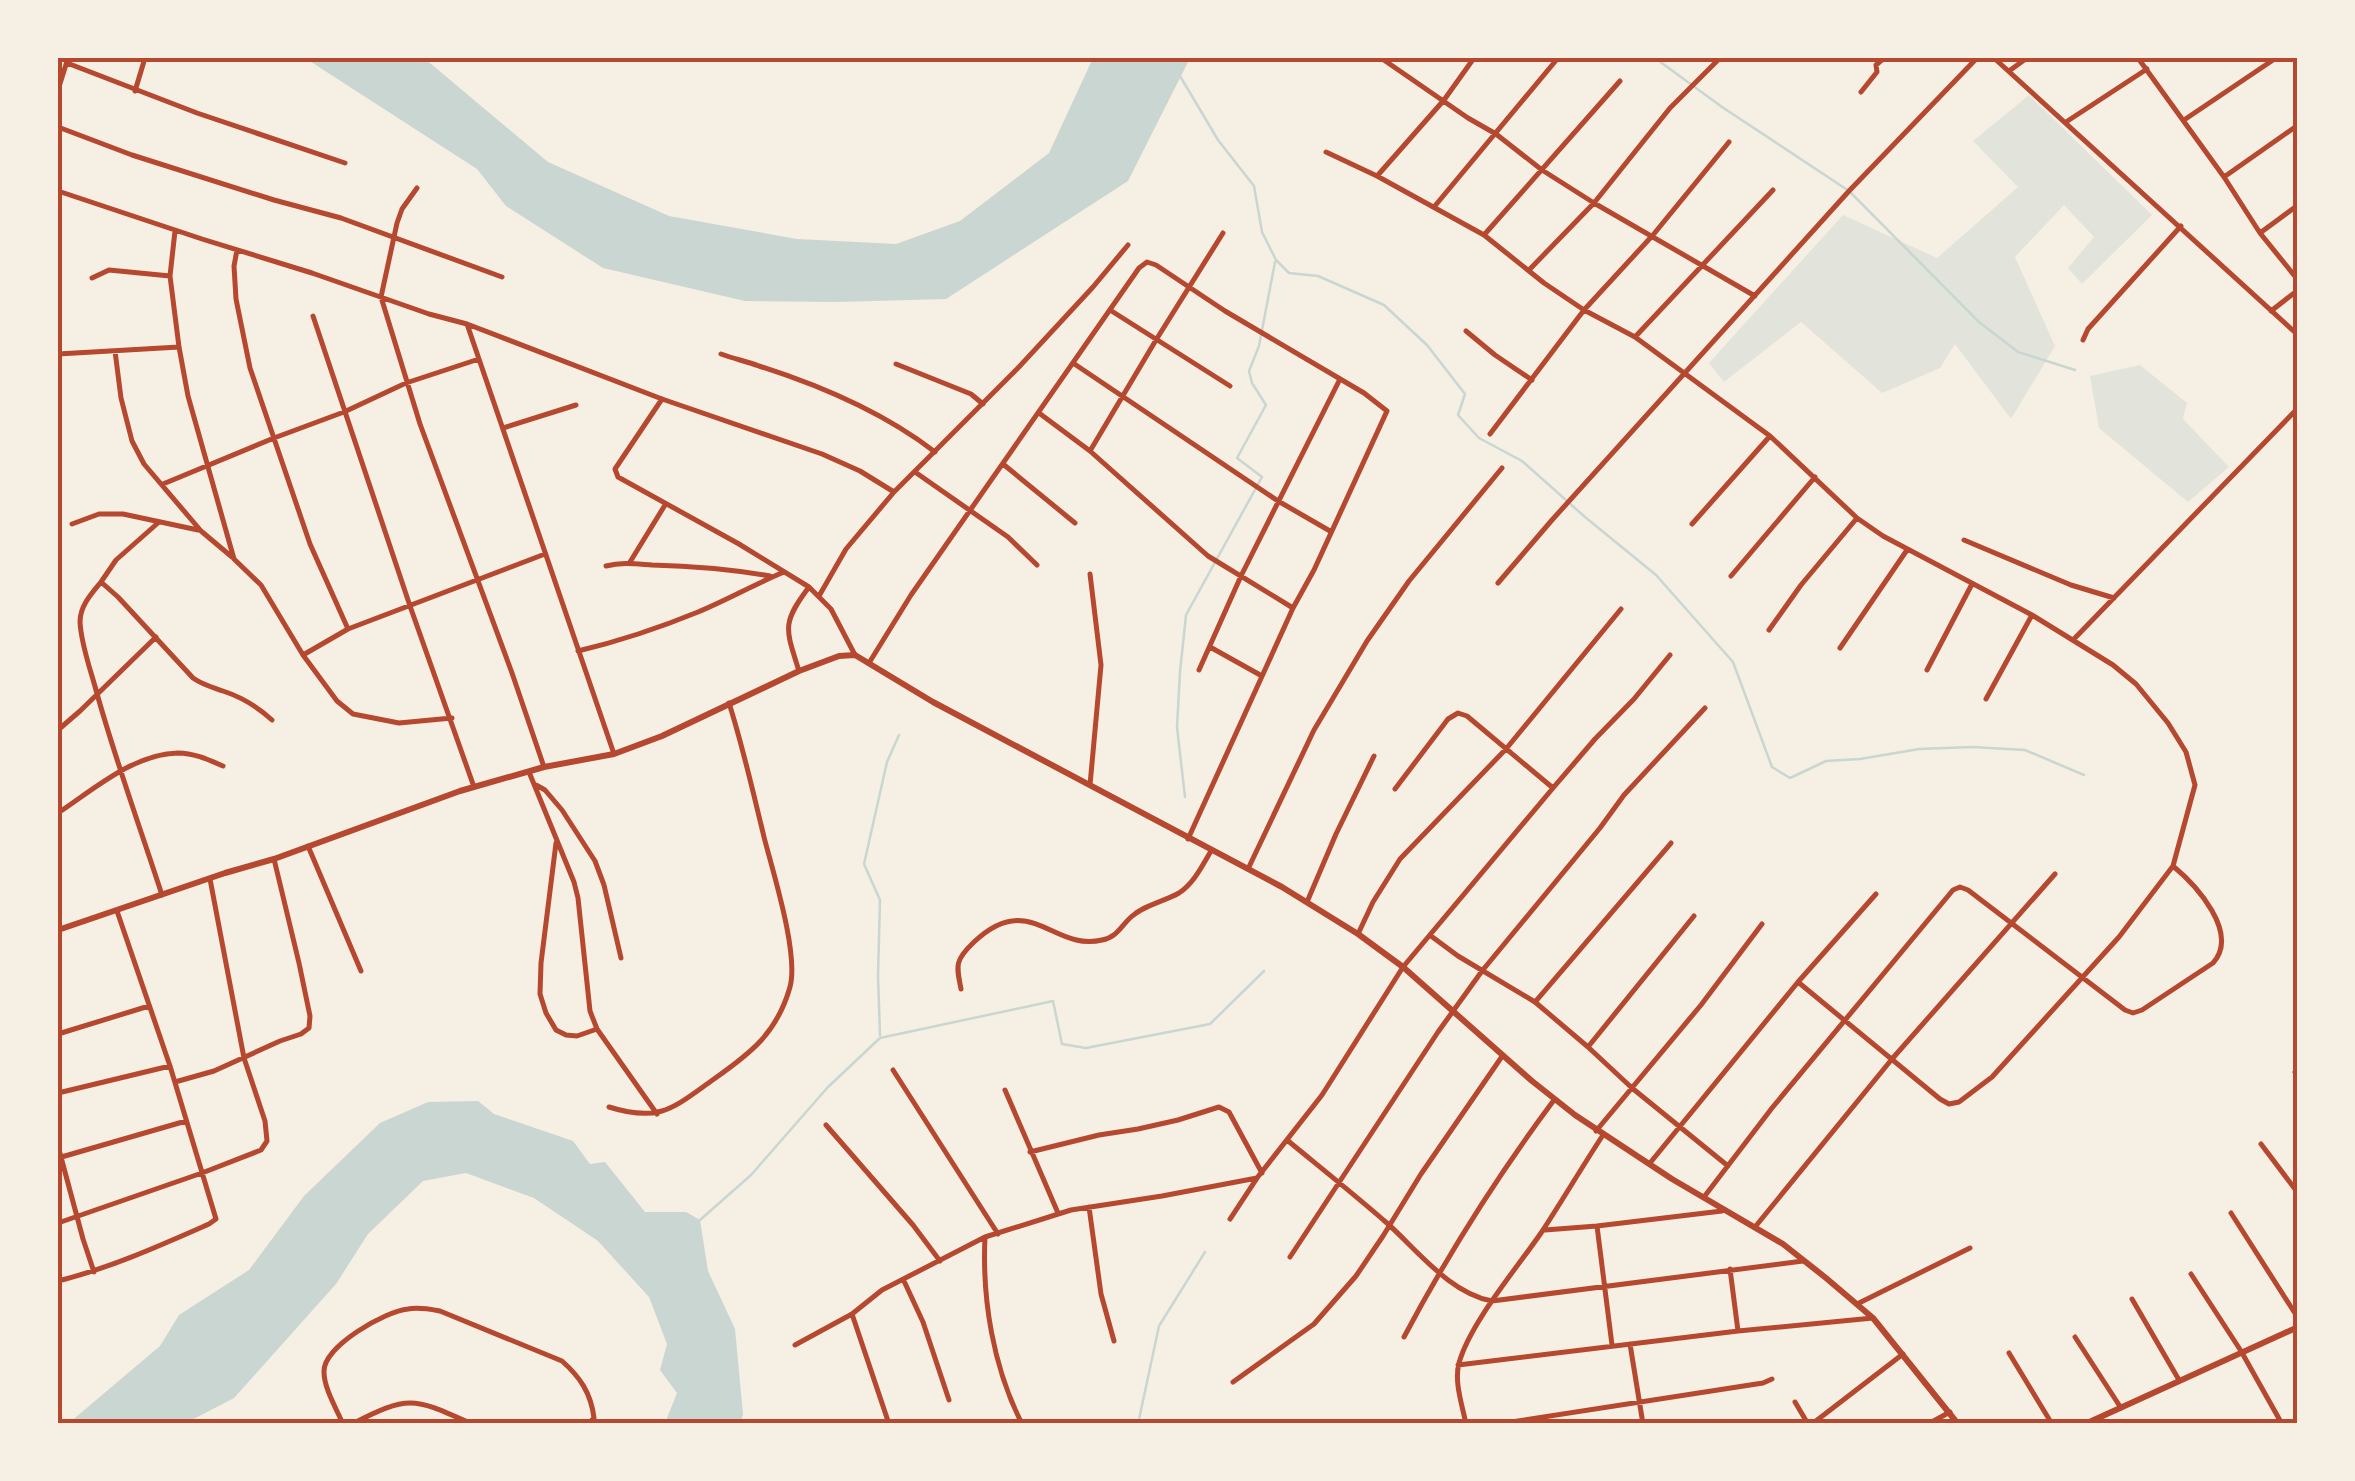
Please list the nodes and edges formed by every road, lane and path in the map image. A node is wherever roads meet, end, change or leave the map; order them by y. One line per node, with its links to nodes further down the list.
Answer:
1 (145, 58): 17 (street)
2 (1382, 58): 19 (street)
3 (1474, 58): 19 (street)
4 (1558, 58): 24 (street)
5 (1720, 58): 34 (street)
6 (1884, 58): 18 (street)
7 (1977, 58): 54 (street)
8 (1994, 58): 14 (street)
9 (2027, 58): 14 (street)
10 (2276, 58): 20 (street)
11 (2141, 59): 13 (street)
12 (67, 60): 16 (street); 17 (street)
13 (2147, 69): 20 (street); 21 (street)
14 (2008, 71): 21 (street)
15 (1620, 81): 28 (street)
16 (58, 90)
17 (136, 91): 27 (street)
18 (1861, 92)
19 (1444, 100): 24 (street); 29 (street)
20 (2184, 120): 30 (street)
21 (2066, 122): 37 (street)
22 (2298, 126): 30 (street)
23 (58, 127): 42 (street)
24 (1496, 134): 28 (street); 36 (street)
25 (1729, 142): 41 (street)
26 (1326, 152): 29 (street)
27 (345, 163)
28 (1542, 170): 34 (street); 43 (street)
29 (1377, 176): 36 (street)
30 (2224, 177): 39 (street)
31 (417, 188): 42 (street)
32 (1773, 190): 46 (street)
33 (58, 191): 38 (street)
34 (1594, 203): 41 (street); 47 (street)
35 (2298, 205): 39 (street)
36 (1434, 207): 43 (street)
37 (2181, 226): 58 (street); 65 (street)
38 (176, 231): 45 (street); 48 (street)
39 (2260, 233): 51 (street)
40 (1222, 234): 52 (street)
41 (1652, 234): 46 (street); 57 (street)
42 (394, 236): 49 (street); 55 (street)
43 (1484, 236): 47 (street)
44 (1128, 244): 80 (street)
45 (238, 250): 55 (street); 88 (street)
46 (1703, 265): 54 (street); 63 (street)
47 (1529, 270): 57 (street)
48 (170, 276): 50 (street); 66 (street)
49 (502, 277)
50 (92, 278)
51 (2298, 280)
52 (1189, 286): 56 (street); 64 (street); 74 (street)
53 (2298, 290): 58 (street)
54 (1756, 296): 73 (street)
55 (382, 297): 60 (street); 76 (street)
56 (1110, 310): 64 (street); 71 (street)
57 (1584, 310): 63 (street); 75 (street)
58 (2271, 311): 62 (street)
59 (313, 316): 83 (street)
60 (467, 324): 70 (street); 79 (street)
61 (1466, 331): 75 (street)
62 (2298, 335)
63 (1635, 337): 73 (street)
64 (1156, 340): 77 (street); 78 (street)
65 (2083, 340)
66 (178, 348): 67 (street); 92 (street)
67 (115, 350): 68 (street); 96 (street)
68 (58, 354)
69 (721, 354): 90 (street)
70 (479, 360): 76 (street); 85 (street)
71 (1073, 363): 78 (street); 84 (street)
72 (896, 364): 80 (street)
73 (1686, 374): 87 (street); 122 (street)
74 (1339, 380): 98 (street); 107 (street)
75 (1532, 380): 86 (street)
76 (406, 384): 83 (street); 120 (street)
77 (1230, 386)
78 (1122, 398): 89 (street); 98 (street)
79 (662, 399): 97 (street); 99 (street)
80 (982, 404): 90 (street)
81 (576, 405): 85 (street)
82 (2298, 408): 126 (street)
83 (344, 412): 88 (street); 127 (street)
84 (1039, 413): 89 (street); 91 (street)
85 (503, 428): 110 (street)
86 (1490, 434)
87 (1770, 436): 95 (street); 105 (street)
88 (274, 438): 92 (street); 131 (street)
89 (1090, 451): 117 (street)
90 (936, 452): 94 (street)
91 (1003, 464): 100 (street); 103 (street)
92 (208, 465): 96 (street); 111 (street)
93 (1502, 468): 173 (street)
94 (915, 472): 97 (street); 100 (street)
95 (1815, 477): 101 (street); 118 (street)
96 (163, 484): 106 (street)
97 (894, 492): 125 (street)
98 (1278, 501): 107 (street); 117 (street)
99 (665, 505): 112 (street); 115 (street)
100 (970, 512): 113 (street); 141 (street)
101 (1858, 518): 109 (street); 132 (street)
102 (159, 522): 104 (street); 106 (street); 121 (street)
103 (1075, 523)
104 (72, 524)
105 (1692, 524)
106 (201, 531): 111 (street)
107 (1330, 531): 128 (street)
108 (1964, 540): 126 (street)
109 (1907, 550): 123 (street); 136 (street)
110 (545, 554): 120 (street); 137 (street)
111 (234, 560): 138 (street)
112 (629, 563): 114 (street); 119 (street)
113 (1036, 565)
114 (606, 566)
115 (784, 572): 119 (street); 124 (street)
116 (1090, 574): 161 (street)
117 (1242, 576): 128 (street); 135 (street)
118 (1731, 576)
119 (773, 577): 137 (street)
120 (476, 578): 127 (street); 157 (street)
121 (101, 582): 133 (street); 146 (street)
122 (1498, 583)
123 (1972, 584): 130 (street); 143 (street)
124 (809, 587): 125 (street); 144 (street)
125 (820, 596): 139 (street)
126 (2114, 598): 134 (street)
127 (410, 606): 131 (street); 150 (street)
128 (1294, 608): 145 (street)
129 (1621, 609): 153 (street)
130 (2032, 615): 134 (street); 147 (street)
131 (348, 629): 138 (street)
132 (1768, 630)
133 (156, 637): 146 (street); 151 (street)
134 (2072, 640): 172 (street)
135 (1210, 646): 142 (street); 145 (street)
136 (1840, 648)
137 (578, 651): 154 (street)
138 (303, 654): 150 (street)
139 (855, 655): 141 (street); 144 (street)
140 (1670, 655): 164 (street)
141 (869, 663): 161 (street)
142 (1199, 670)
143 (1927, 670)
144 (799, 671): 148 (street)
145 (1262, 676): 166 (street)
146 (97, 694): 152 (street); 158 (street)
147 (1986, 699)
148 (729, 703): 154 (street); 211 (street)
149 (1705, 708): 189 (street)
150 (452, 718): 162 (street)
151 (272, 720)
152 (58, 730)
153 (1506, 749): 163 (street); 164 (street); 184 (street)
154 (614, 754): 157 (street)
155 (1374, 756): 178 (street)
156 (223, 766): 158 (street)
157 (544, 767): 159 (street)
158 (121, 771): 165 (street); 177 (street)
159 (529, 771): 160 (street); 162 (street)
160 (534, 784): 167 (street); 186 (street)
161 (1090, 785): 166 (street)
162 (474, 787): 169 (street)
163 (1395, 788)
164 (1553, 788): 185 (street)
165 (58, 813)
166 (1188, 839): 170 (street)
167 (556, 840): 197 (street); 197 (street)
168 (1671, 843): 193 (street)
169 (308, 846): 171 (street); 188 (street)
170 (1211, 851): 173 (street); 192 (street)
171 (274, 860): 175 (street); 201 (street)
172 (2173, 866): 190 (street); 190 (street)
173 (1248, 869): 178 (street)
174 (2055, 874): 181 (street)
175 (210, 879): 177 (street); 201 (street)
176 (1876, 894): 191 (street)
177 (162, 895): 179 (street)
178 (1306, 902): 184 (street)
179 (117, 911): 183 (street); 194 (street)
180 (1694, 916): 199 (street)
181 (2012, 922): 190 (street); 196 (street); 202 (street)
182 (1762, 924): 206 (street)
183 (58, 930)
184 (1358, 934): 187 (street)
185 (1430, 935): 187 (street); 189 (street)
186 (622, 958)
187 (1403, 967): 195 (street); 216 (street)
188 (361, 971)
189 (1482, 971): 193 (street); 195 (street)
190 (2084, 977): 202 (street)
191 (1798, 982): 196 (street); 214 (street)
192 (961, 989)
193 (1534, 1002): 199 (street)
194 (149, 1006): 198 (street); 203 (street)
195 (1452, 1011): 200 (street); 225 (street)
196 (1845, 1020): 202 (street); 222 (street)
197 (597, 1029): 211 (street)
198 (58, 1034)
199 (1588, 1046): 206 (street)
200 (1503, 1055): 209 (street); 235 (street)
201 (244, 1058): 205 (street); 223 (street)
202 (1892, 1059): 237 (street)
203 (170, 1066): 205 (street); 208 (street)
204 (893, 1070): 239 (street)
205 (175, 1082): 212 (street)
206 (1632, 1088): 214 (street); 215 (street)
207 (1006, 1090): 219 (street)
208 (58, 1092)
209 (1554, 1100): 215 (street); 246 (street)
210 (609, 1107): 211 (street)
211 (657, 1114)
212 (186, 1121): 220 (street); 223 (street)
213 (826, 1125): 243 (street)
214 (1680, 1128): 221 (street); 222 (street)
215 (1600, 1133): 221 (street); 238 (street)
216 (1287, 1140): 224 (street); 225 (street)
217 (2260, 1144): 226 (street)
218 (58, 1146): 220 (street)
219 (1030, 1152): 224 (street); 230 (street)
220 (59, 1157): 232 (street)
221 (1648, 1165): 227 (street)
222 (1728, 1166): 227 (street)
223 (202, 1174): 232 (street); 247 (street)
224 (1260, 1176): 228 (street); 233 (street)
225 (1339, 1183): 235 (street); 242 (street)
226 (2298, 1192)
227 (1704, 1197): 229 (street)
228 (1090, 1207): 230 (street); 262 (street)
229 (1726, 1210): 236 (street); 237 (street)
230 (1058, 1213): 239 (street)
231 (2230, 1213): 257 (street)
232 (78, 1218): 234 (street); 247 (street)
233 (1230, 1218)
234 (58, 1223)
235 (1389, 1225): 246 (street); 272 (street)
236 (1597, 1226): 238 (street); 251 (street)
237 (1755, 1227): 244 (street)
238 (1543, 1230): 253 (street)
239 (998, 1234): 240 (street)
240 (986, 1236): 243 (street); 283 (street)
241 (1970, 1248): 254 (street)
242 (1290, 1257)
243 (940, 1261): 250 (street)
244 (1803, 1262): 245 (street); 254 (street)
245 (1730, 1269): 251 (street); 259 (street)
246 (1439, 1271): 253 (street); 260 (street)
247 (94, 1272): 249 (street)
248 (2191, 1274): 266 (street)
249 (58, 1281)
250 (904, 1281): 255 (street); 273 (street)
251 (1606, 1285): 253 (street); 265 (street)
252 (2132, 1299): 271 (street)
253 (1492, 1301): 269 (street)
254 (1855, 1305): 256 (street)
255 (852, 1314): 264 (street); 282 (street)
256 (1873, 1318): 259 (street); 268 (street)
257 (2298, 1318)
258 (2298, 1328): 266 (street)
259 (1738, 1331): 263 (street)
260 (1404, 1337)
261 (2075, 1337): 276 (street)
262 (1114, 1341)
263 (1630, 1344): 265 (street); 274 (street)
264 (795, 1345)
265 (1612, 1345): 269 (street)
266 (2241, 1352): 271 (street); 292 (street)
267 (2008, 1353): 290 (street)
268 (1903, 1354): 277 (street); 287 (street)
269 (1458, 1365): 284 (street)
270 (1772, 1379): 274 (street)
271 (2179, 1380): 276 (street)
272 (1233, 1382)
273 (949, 1400)
274 (1640, 1402): 285 (street); 286 (street)
275 (1794, 1402): 287 (street)
276 (2121, 1408): 291 (street)
277 (1950, 1412): 288 (street); 289 (street)
278 (343, 1424): 281 (street)
279 (352, 1424): 280 (street)
280 (472, 1424)
281 (588, 1424)
282 (889, 1424)
283 (1022, 1424)
284 (1466, 1424)
285 (1498, 1424)
286 (1643, 1424)
287 (1810, 1424)
288 (1928, 1424)
289 (1958, 1424)
290 (2052, 1424)
291 (2085, 1424)
292 (2282, 1424)

